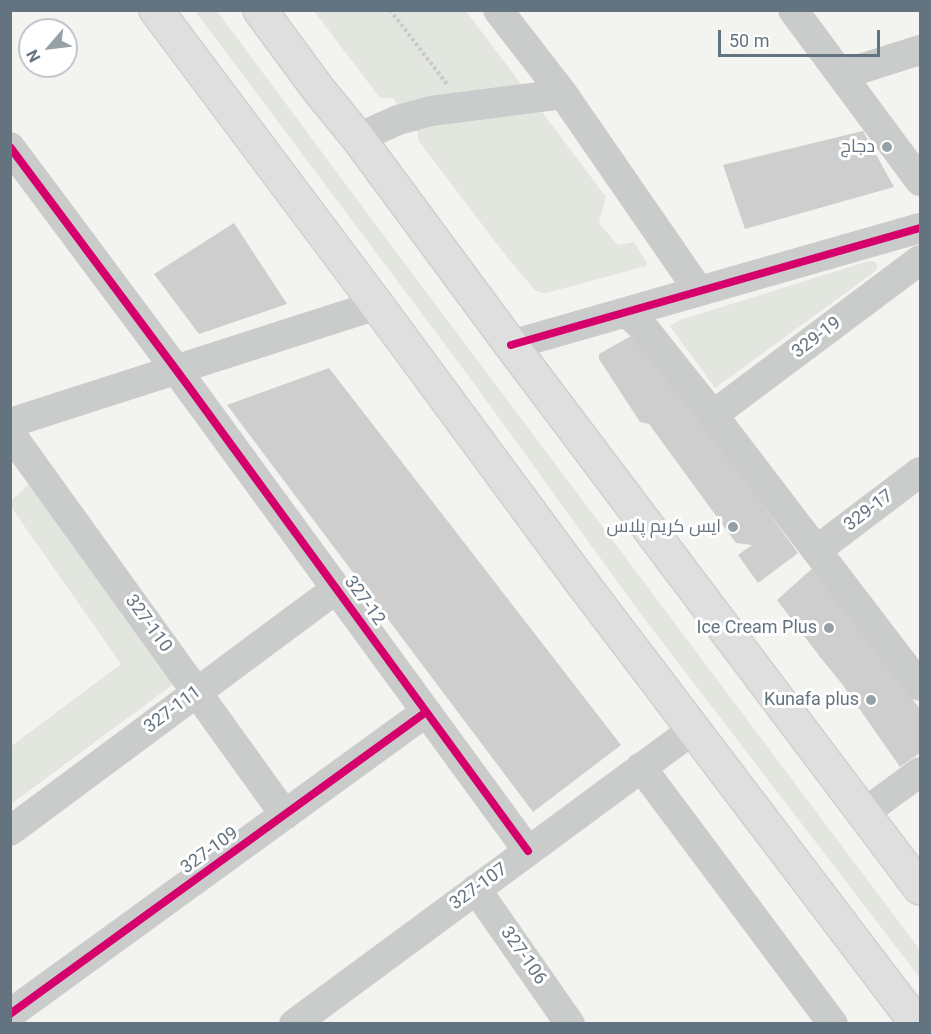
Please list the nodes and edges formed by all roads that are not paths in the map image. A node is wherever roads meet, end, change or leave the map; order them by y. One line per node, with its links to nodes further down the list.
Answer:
1 (156, 10): 14 (highway)
2 (260, 10): 8 (highway)
3 (498, 10): 7 (street)
4 (793, 10): 6 (street)
5 (921, 50): 6 (street)
6 (841, 75): 10 (street)
7 (563, 94): 8 (street); 13 (street)
8 (358, 138): 16 (highway)
9 (10, 147): 17 (street, 327-12)
10 (921, 181)
11 (921, 228): 13 (street)
12 (921, 260): 18 (street, 329-19)
13 (699, 291): 15 (street)
14 (377, 305): 17 (street); 27 (highway)
15 (626, 312): 16 (street); 18 (street)
16 (511, 345): 30 (highway)
17 (176, 369): 19 (street); 23 (street, 327-12)
18 (713, 415): 22 (street)
19 (10, 423)
20 (10, 433): 25 (street, 327-110)
21 (921, 472): 22 (street, 329-17)
22 (817, 550): 24 (street)
23 (336, 589): 25 (street, 327-111); 26 (street, 327-12)
24 (918, 676)
25 (197, 692): 31 (street, 327-110); 32 (street, 327-111)
26 (426, 712): 31 (street, 327-109); 33 (street, 327-12)
27 (694, 729): 28 (street, 327-107); 40 (highway)
28 (641, 767): 33 (street, 327-107); 39 (street)
29 (921, 772): 30 (street)
30 (864, 813): 34 (highway)
31 (285, 815): 36 (street, 327-109)
32 (10, 831)
33 (528, 851): 35 (street, 327-107)
34 (921, 888)
35 (476, 889): 37 (street, 327-107); 38 (street, 327-106)
36 (10, 1014)
37 (294, 1023)
38 (570, 1023)
39 (832, 1023)
40 (917, 1023)

